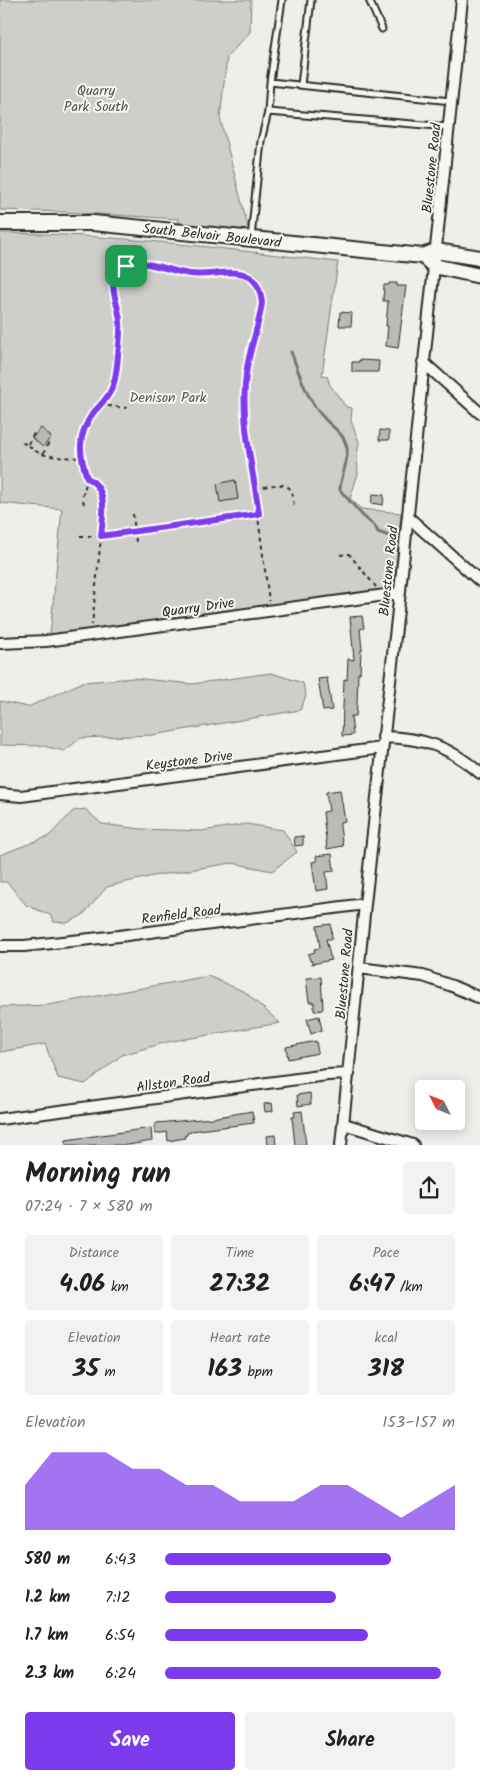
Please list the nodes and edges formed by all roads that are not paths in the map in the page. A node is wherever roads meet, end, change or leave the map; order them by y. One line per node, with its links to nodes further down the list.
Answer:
1 (282, 0): 6 (lane)
2 (311, 0): 7 (lane)
3 (369, 0): 5 (lane)
4 (462, 0): 8 (street, Bluestone Road)
5 (382, 29)
6 (270, 82): 7 (lane); 9 (lane)
7 (301, 85): 8 (lane)
8 (451, 101): 10 (street, Bluestone Road)
9 (268, 112): 10 (lane); 12 (lane)
10 (449, 127): 13 (street, Bluestone Road)
11 (0, 223): 12 (street, South Belvoir Boulevard)
12 (251, 239): 13 (street, South Belvoir Boulevard)
13 (429, 253): 14 (street, South Belvoir Boulevard); 15 (street)
14 (480, 258)
15 (434, 266): 16 (street); 17 (street, Bluestone Road)
16 (480, 276)
17 (423, 362): 18 (street); 19 (street, Bluestone Road)
18 (480, 413)
19 (408, 517): 20 (street); 21 (street, Bluestone Road)
20 (480, 581)
21 (400, 593): 22 (street, Quarry Drive); 23 (street, Bluestone Road)
22 (0, 643)
23 (383, 737): 24 (street, Bluestone Road); 25 (street)
24 (382, 748): 26 (street, Keystone Drive); 27 (street, Bluestone Road)
25 (480, 773)
26 (0, 794)
27 (365, 904): 28 (street, Renfield Road); 29 (street, Bluestone Road)
28 (0, 946)
29 (358, 968): 30 (street); 31 (street, Bluestone Road)
30 (480, 998)
31 (349, 1074): 32 (street, Allston Road); 33 (street, Bluestone Road)
32 (0, 1119)
33 (344, 1124): 34 (street, Bluestone Road); 35 (street)
34 (341, 1145)
35 (413, 1145)

